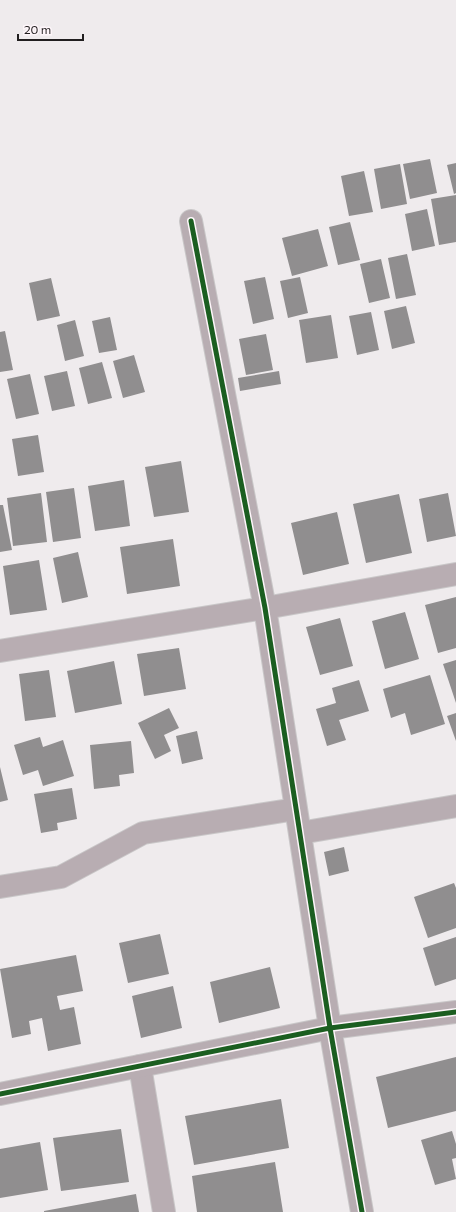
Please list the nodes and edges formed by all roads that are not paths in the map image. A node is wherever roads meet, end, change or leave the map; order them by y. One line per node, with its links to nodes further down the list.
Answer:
1 (191, 221): 3 (street)
2 (456, 574): 3 (street)
3 (265, 608): 4 (street); 6 (street)
4 (0, 651)
5 (456, 806): 7 (street)
6 (296, 809): 7 (street); 8 (street)
7 (300, 833): 10 (street)
8 (0, 887)
9 (456, 1012): 10 (street)
10 (330, 1028): 11 (street); 14 (street)
11 (140, 1066): 12 (street); 13 (street)
12 (0, 1094)
13 (164, 1212)
14 (362, 1212)

